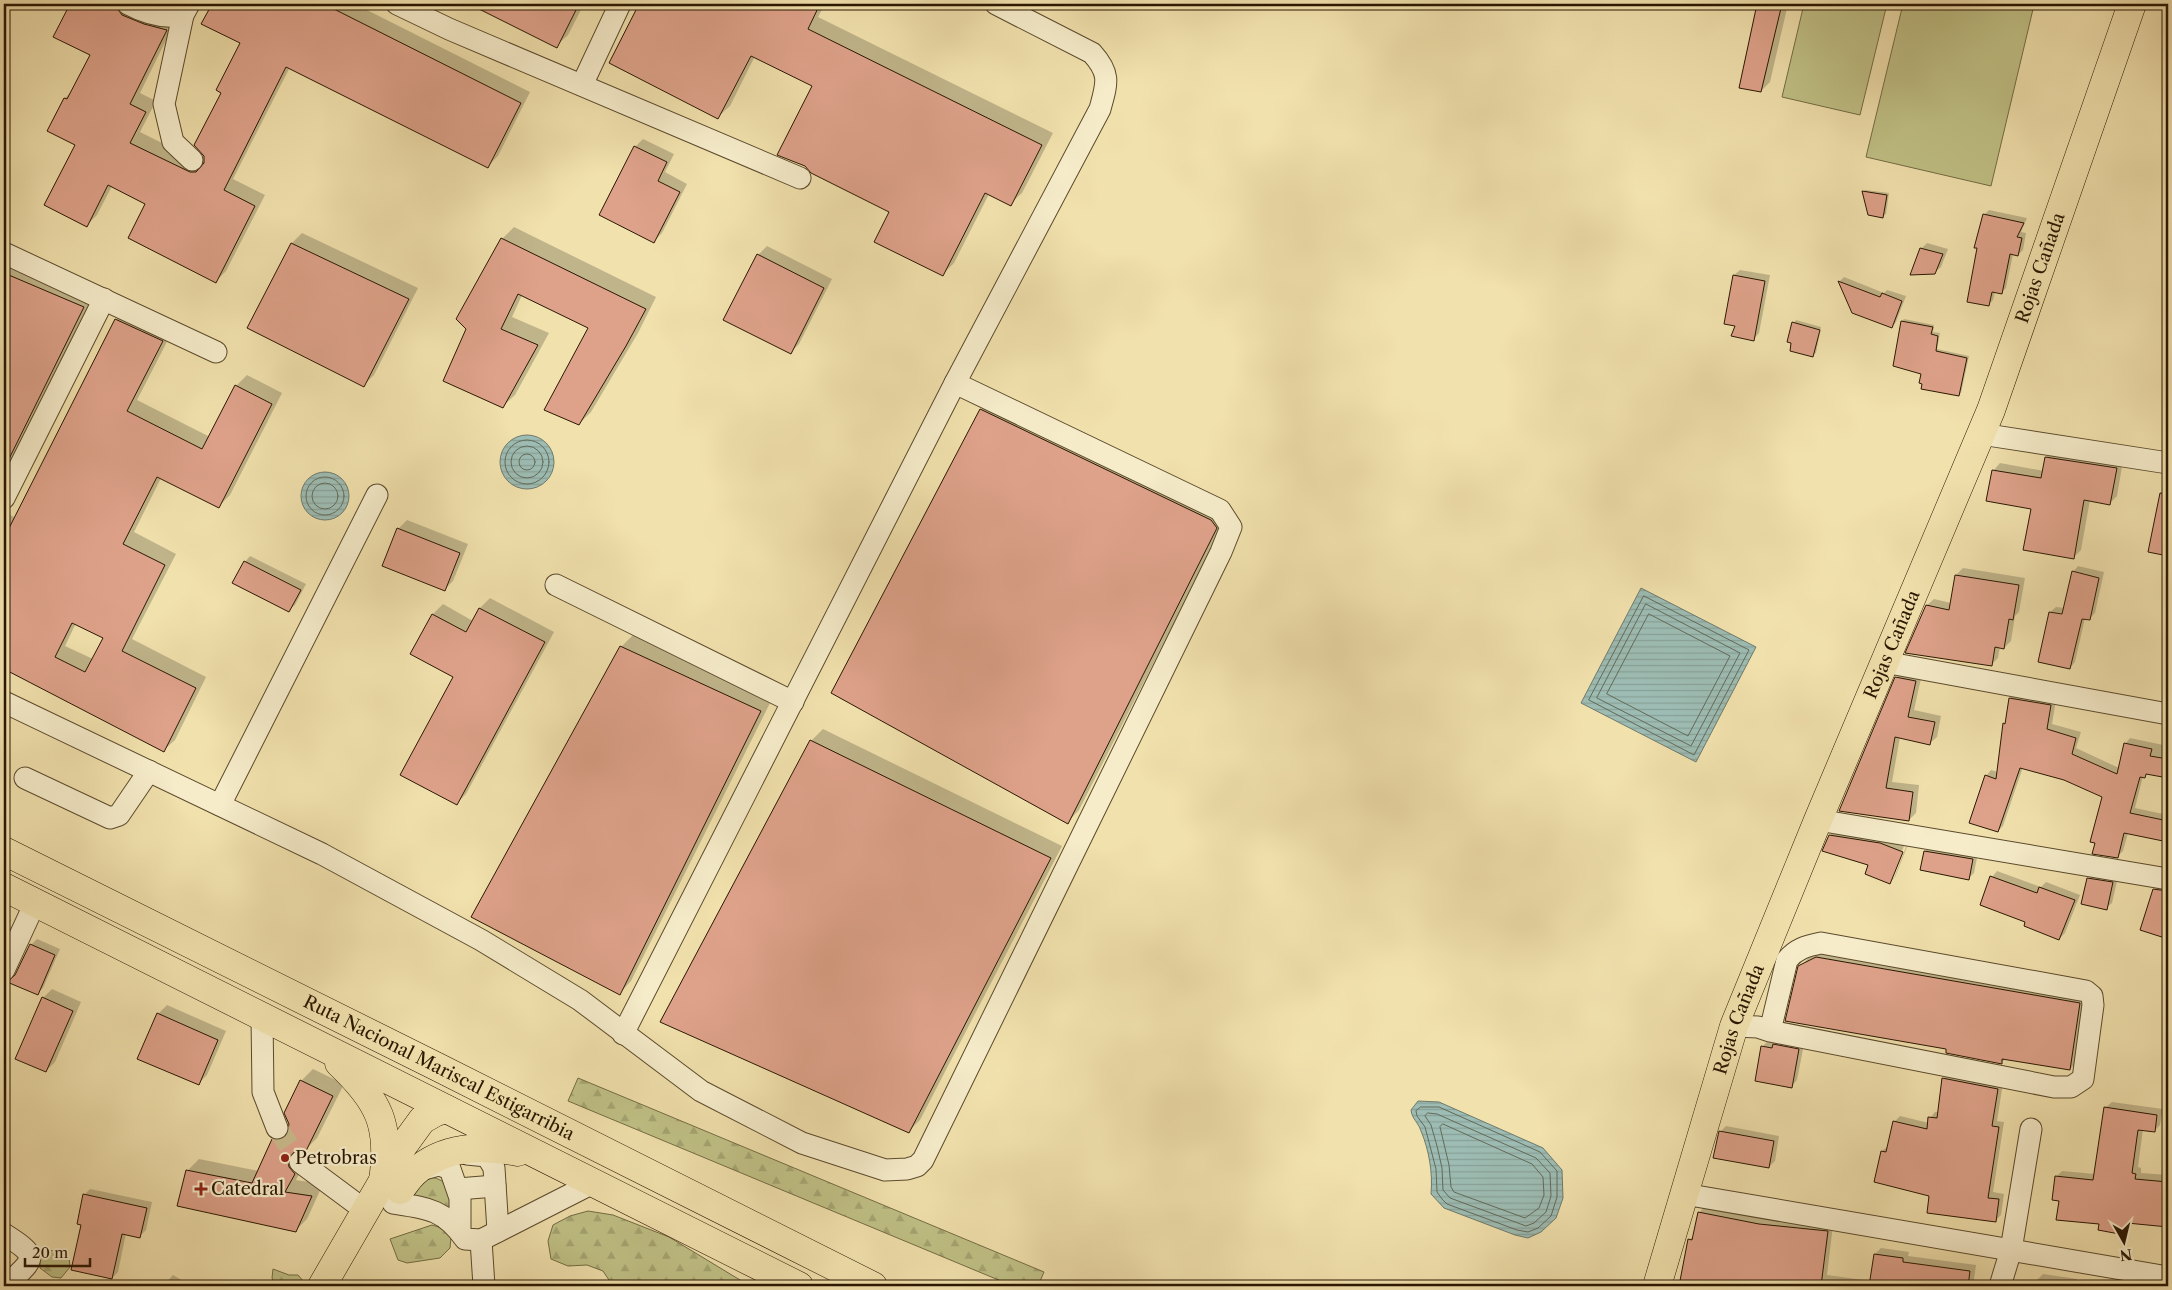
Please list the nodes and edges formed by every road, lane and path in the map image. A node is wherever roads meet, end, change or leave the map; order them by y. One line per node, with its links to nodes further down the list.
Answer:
1 (128, 4): 6 (street)
2 (397, 4): 7 (street)
3 (620, 4): 7 (street)
4 (996, 4): 13 (street)
5 (2132, 4): 14 (main road, Rojas Cañada)
6 (186, 9): 8 (street)
7 (582, 85): 9 (street)
8 (192, 160)
9 (800, 178)
10 (4, 253): 11 (street)
11 (104, 299): 12 (street); 17 (street)
12 (216, 352)
13 (954, 383): 21 (street); 36 (street)
14 (1981, 434): 15 (street); 19 (main road, Rojas Cañada)
15 (2168, 463)
16 (378, 496): 25 (street)
17 (4, 498)
18 (556, 585): 21 (street)
19 (1884, 662): 22 (street); 26 (main road, Rojas Cañada)
20 (4, 702): 23 (street)
21 (793, 702): 36 (street)
22 (2168, 714)
23 (149, 771): 24 (street); 25 (street)
24 (25, 778)
25 (220, 805): 36 (street)
26 (1818, 820): 28 (street); 34 (main road, Rojas Cañada)
27 (4, 851): 32 (main road, Ruta Nacional Mariscal Estigarribia)
28 (2168, 879)
29 (4, 887): 30 (main road, Ruta Nacional Mariscal Estigarribia)
30 (35, 903): 31 (street); 33 (main road, Ruta Nacional Mariscal Estigarribia)
31 (4, 970)
32 (256, 976): 38 (main road); 49 (main road, Ruta Nacional Mariscal Estigarribia)
33 (262, 1017): 37 (main road, Ruta Nacional Mariscal Estigarribia); 39 (street)
34 (1734, 1026): 35 (street); 47 (main road, Rojas Cañada)
35 (1770, 1030): 35 (street)
36 (623, 1034)
37 (322, 1046): 38 (main road, Ruta Nacional Mariscal Estigarribia); 43 (main road)
38 (439, 1108): 41 (main road, Ruta Nacional Mariscal Estigarribia); 43 (main road); 49 (main road)
39 (277, 1128)
40 (2031, 1129): 53 (street)
41 (546, 1158): 43 (main road); 44 (main road, Ruta Nacional Mariscal Estigarribia)
42 (300, 1162): 48 (street)
43 (405, 1181): 45 (street); 46 (street); 48 (main road); 50 (street); 57 (main road)
44 (595, 1182): 52 (street); 59 (main road, Ruta Nacional Mariscal Estigarribia)
45 (495, 1186): 46 (street); 52 (street)
46 (458, 1189): 50 (street)
47 (1684, 1194): 53 (street); 61 (main road, Rojas Cañada)
48 (366, 1211): 56 (main road)
49 (728, 1214): 60 (main road, Ruta Nacional Mariscal Estigarribia)
50 (460, 1232): 52 (street)
51 (4, 1234): 55 (street)
52 (489, 1236): 58 (street)
53 (2011, 1250): 54 (street); 62 (street)
54 (2168, 1277)
55 (6, 1286)
56 (322, 1286)
57 (342, 1286)
58 (484, 1286)
59 (799, 1286)
60 (873, 1286)
61 (1657, 1286)
62 (2000, 1286)

